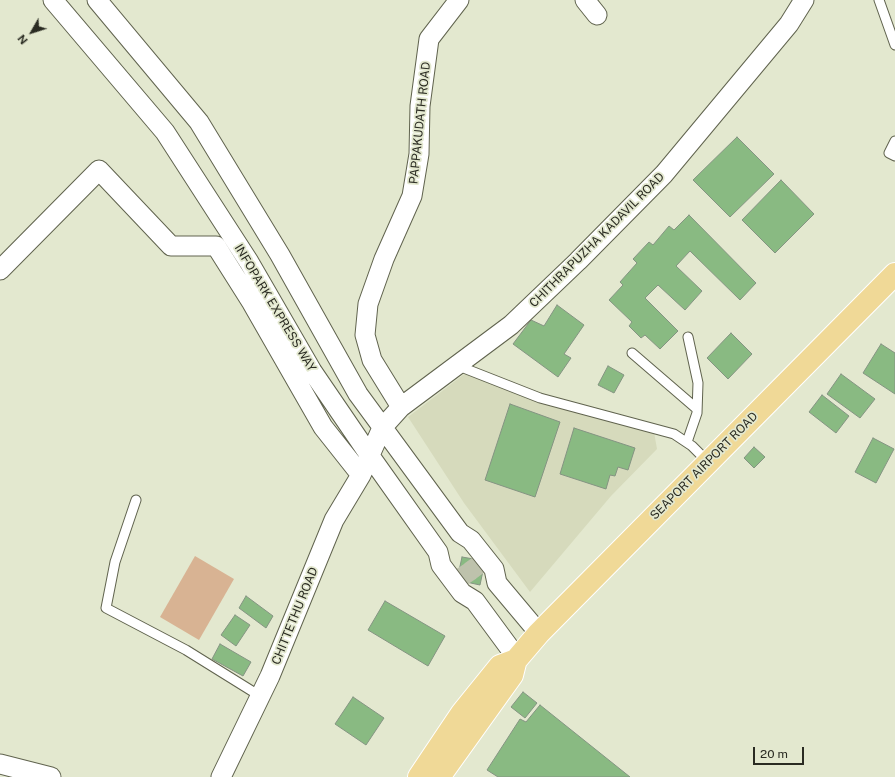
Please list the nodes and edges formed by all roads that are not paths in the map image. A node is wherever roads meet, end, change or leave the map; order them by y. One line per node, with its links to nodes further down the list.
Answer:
1 (53, 0): 20 (street, INFOPARK EXPRESS WAY)
2 (97, 0): 18 (street, INFOPARK EXPRESS WAY)
3 (459, 0): 16 (street, PAPPAKUDATH ROAD)
4 (585, 0): 7 (street)
5 (804, 0): 15 (street, CHITHRAPUZHA KADAVIL ROAD)
6 (879, 0): 8 (lane)
7 (597, 15)
8 (895, 45)
9 (895, 141): 10 (lane)
10 (895, 156)
11 (0, 270): 22 (street)
12 (895, 274): 21 (main road, SEAPORT AIRPORT ROAD)
13 (688, 337): 17 (lane)
14 (632, 353): 17 (lane)
15 (456, 365): 16 (street, CHITHRAPUZHA KADAVIL ROAD); 19 (lane)
16 (401, 407): 18 (street, CHITHRAPUZHA KADAVIL ROAD)
17 (697, 408): 19 (lane)
18 (382, 428): 20 (street, CHITHRAPUZHA KADAVIL ROAD); 24 (street, INFOPARK EXPRESS WAY)
19 (687, 442): 21 (lane)
20 (370, 456): 22 (street, CHITTETHU ROAD); 25 (street, INFOPARK EXPRESS WAY)
21 (708, 462): 27 (main road, SEAPORT AIRPORT ROAD)
22 (361, 475): 29 (street, CHITTETHU ROAD)
23 (136, 500): 29 (lane)
24 (460, 533): 25 (street); 26 (street, INFOPARK EXPRESS WAY)
25 (438, 552): 26 (street, INFOPARK EXPRESS WAY)
26 (482, 586): 27 (street, INFOPARK EXPRESS WAY); 28 (street, INFOPARK EXPRESS WAY)
27 (539, 633): 28 (main road, SEAPORT AIRPORT ROAD)
28 (516, 658): 33 (main road); 34 (main road)
29 (260, 696): 32 (street, CHITTETHU ROAD)
30 (0, 764): 31 (street)
31 (51, 777)
32 (221, 777)
33 (419, 777)
34 (439, 777)

